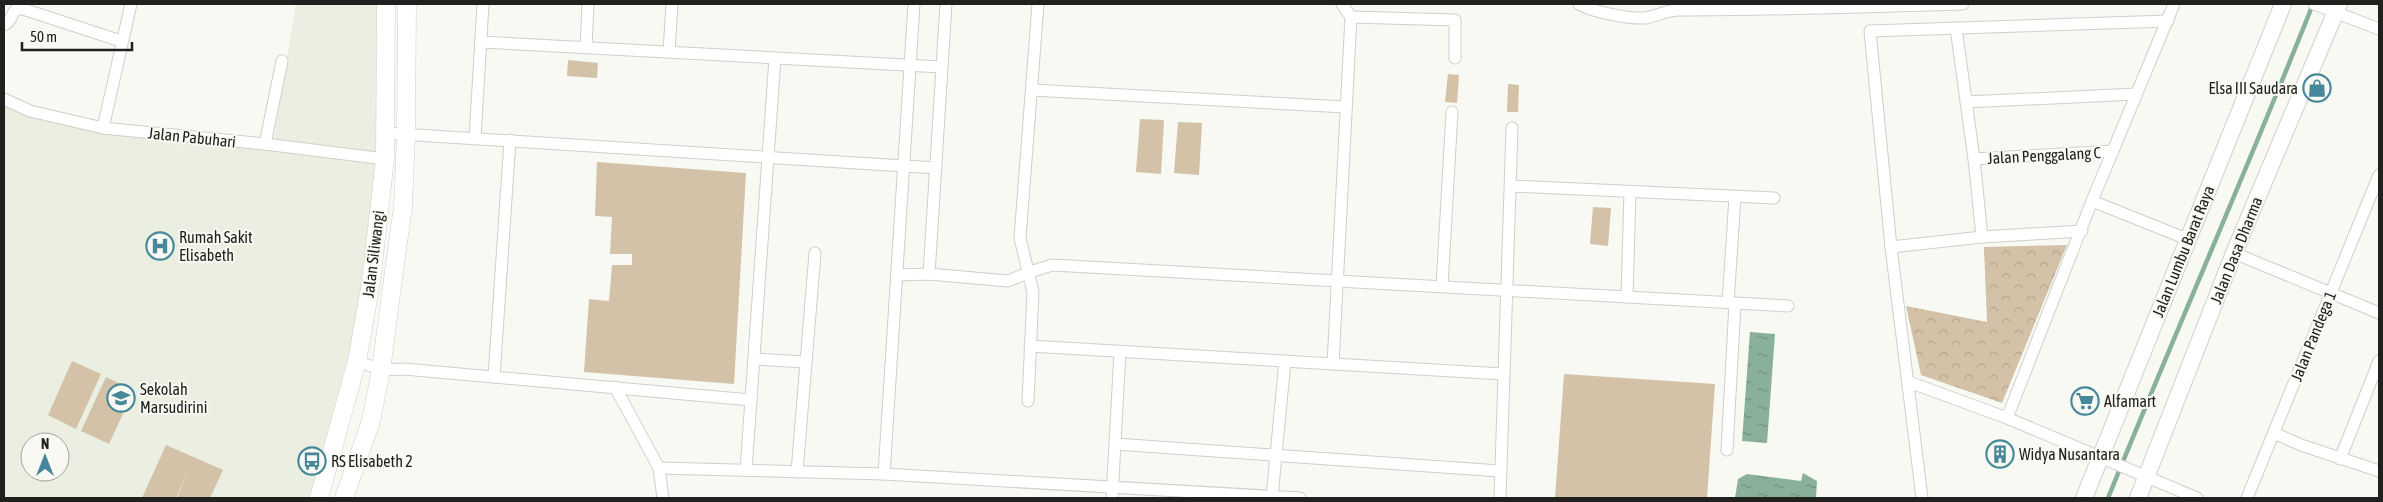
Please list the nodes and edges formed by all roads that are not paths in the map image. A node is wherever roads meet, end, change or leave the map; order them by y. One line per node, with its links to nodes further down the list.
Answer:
1 (131, 4): 24 (street)
2 (386, 4): 41 (main road, Jalan Siliwangi)
3 (407, 4): 42 (main road, Jalan Siliwangi)
4 (483, 4): 25 (street)
5 (588, 4): 26 (street)
6 (672, 4): 27 (street)
7 (914, 4): 31 (street)
8 (946, 4): 32 (street)
9 (1038, 4): 33 (street)
10 (1342, 4): 19 (street)
11 (1579, 4): 17 (street)
12 (1869, 4): 13 (street); 17 (street)
13 (1946, 4): 14 (street)
14 (1963, 4)
15 (2174, 4): 20 (street)
16 (2283, 4): 62 (street, Jalan Lumbu Barat Raya)
17 (1770, 7)
18 (2328, 7): 23 (street); 65 (street, Jalan Dasa Dharma)
19 (1351, 17): 29 (street); 37 (street)
20 (2168, 21): 22 (street); 34 (street)
21 (4, 25): 24 (street)
22 (1956, 28): 36 (street); 63 (street)
23 (2379, 29)
24 (121, 41): 39 (street)
25 (481, 42): 26 (street); 43 (street)
26 (586, 48): 27 (street)
27 (669, 52): 28 (street)
28 (775, 58): 31 (street); 47 (street)
29 (1455, 58)
30 (282, 61): 45 (street)
31 (910, 65): 32 (street); 50 (street)
32 (942, 67): 51 (street)
33 (1032, 90): 37 (street); 66 (street)
34 (2136, 94): 36 (street); 46 (street)
35 (4, 99): 39 (street, Jalan Pabuhari)
36 (1966, 102): 49 (street)
37 (1346, 107): 69 (street)
38 (1452, 112): 70 (street)
39 (103, 128): 45 (street, Jalan Pabuhari)
40 (1512, 128): 53 (street)
41 (385, 133): 42 (street); 48 (main road, Jalan Siliwangi)
42 (406, 135): 43 (street); 85 (main road, Jalan Siliwangi)
43 (475, 138): 44 (street)
44 (510, 140): 47 (street); 87 (street)
45 (266, 144): 48 (street, Jalan Pabuhari)
46 (2113, 151): 49 (street, Jalan Penggalang C); 57 (street)
47 (768, 157): 50 (street); 79 (street)
48 (385, 159): 80 (main road, Jalan Siliwangi)
49 (1974, 159): 61 (street)
50 (904, 166): 51 (street); 68 (street)
51 (936, 168): 67 (street)
52 (2379, 175): 58 (street, Jalan Pandega 1)
53 (1511, 186): 54 (street); 71 (street)
54 (1630, 192): 55 (street); 73 (street)
55 (1735, 197): 56 (street); 74 (street)
56 (1774, 198)
57 (2092, 201): 60 (street); 62 (street)
58 (2368, 202): 59 (street); 72 (street, Jalan Pandega 1)
59 (2379, 208)
60 (2082, 231): 61 (street); 92 (street)
61 (1982, 237): 63 (street)
62 (2187, 239): 98 (street, Jalan Lumbu Barat Raya)
63 (1891, 247): 88 (street)
64 (815, 253): 83 (street)
65 (2234, 253): 72 (street); 105 (street, Jalan Dasa Dharma)
66 (1030, 272): 67 (street); 69 (street); 77 (street)
67 (929, 274): 68 (street)
68 (897, 275): 104 (street)
69 (1338, 280): 70 (street); 84 (street)
70 (1442, 286): 71 (street)
71 (1507, 290): 73 (street); 86 (street)
72 (2331, 292): 76 (street); 93 (street, Jalan Pandega 1)
73 (1627, 297): 74 (street)
74 (1731, 303): 75 (street); 95 (street)
75 (1788, 306)
76 (2379, 313)
77 (1030, 346): 78 (street); 91 (street)
78 (1120, 352): 81 (street); 94 (street)
79 (754, 359): 83 (street); 90 (street)
80 (356, 361): 85 (street); 109 (main road, Jalan Siliwangi)
81 (1285, 361): 84 (street); 96 (street)
82 (2379, 361): 97 (street)
83 (806, 362): 103 (street)
84 (1333, 364): 86 (street)
85 (381, 370): 87 (street); 110 (main road, Jalan Siliwangi)
86 (1503, 374): 101 (street)
87 (494, 377): 89 (street)
88 (1909, 382): 92 (street); 114 (street)
89 (614, 387): 90 (street); 99 (street)
90 (751, 400): 100 (street)
91 (1028, 401)
92 (2007, 418): 98 (street)
93 (2274, 432): 97 (street); 118 (street, Jalan Pandega 1)
94 (1116, 444): 96 (street); 106 (street)
95 (1727, 450)
96 (1276, 455): 101 (street); 108 (street)
97 (2340, 459): 102 (street)
98 (2107, 460): 105 (street); 115 (street, Jalan Lumbu Barat Raya)
99 (659, 468): 100 (street); 111 (street)
100 (746, 470): 103 (street)
101 (1500, 471): 113 (street)
102 (2379, 471)
103 (798, 472): 104 (street)
104 (884, 474): 106 (street)
105 (2141, 476): 116 (street, Jalan Dasa Dharma); 117 (street)
106 (1113, 493): 107 (street)
107 (1231, 496): 108 (street)
108 (1272, 497): 112 (street)
109 (319, 498)
110 (344, 498)
111 (663, 498)
112 (1300, 498)
113 (1500, 498)
114 (1922, 498)
115 (2084, 498)
116 (2138, 498)
117 (2197, 498)
118 (2247, 498)

